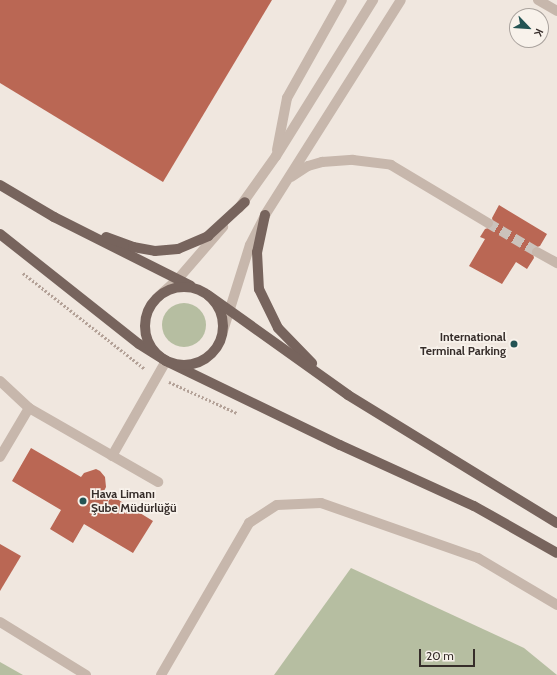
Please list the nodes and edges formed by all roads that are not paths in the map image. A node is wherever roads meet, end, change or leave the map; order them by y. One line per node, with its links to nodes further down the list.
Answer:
1 (342, 0): 6 (street)
2 (373, 0): 6 (street)
3 (400, 0): 7 (street)
4 (538, 0): 5 (street)
5 (557, 11)
6 (276, 156): 9 (street)
7 (288, 179): 10 (street); 12 (street)
8 (0, 185): 11 (main road)
9 (245, 202): 11 (main road); 16 (street)
10 (266, 215): 20 (street); 24 (main road)
11 (54, 218): 16 (main road)
12 (488, 223)
13 (0, 234): 22 (main road)
14 (537, 252): 15 (street)
15 (557, 264)
16 (178, 279): 17 (main road); 19 (street)
17 (197, 289): 18 (main road); 19 (main road)
18 (208, 295): 20 (main road); 21 (main road)
19 (159, 296): 22 (main road)
20 (229, 309): 21 (street); 24 (main road)
21 (223, 331): 22 (main road)
22 (166, 360): 26 (street); 30 (main road)
23 (0, 381): 25 (street)
24 (348, 395): 29 (main road)
25 (29, 408): 26 (street); 27 (street)
26 (112, 456): 28 (street)
27 (0, 457)
28 (158, 482)
29 (557, 523)
30 (557, 553)
31 (557, 605): 34 (street)
32 (0, 622): 33 (street)
33 (86, 675)
34 (162, 675)

